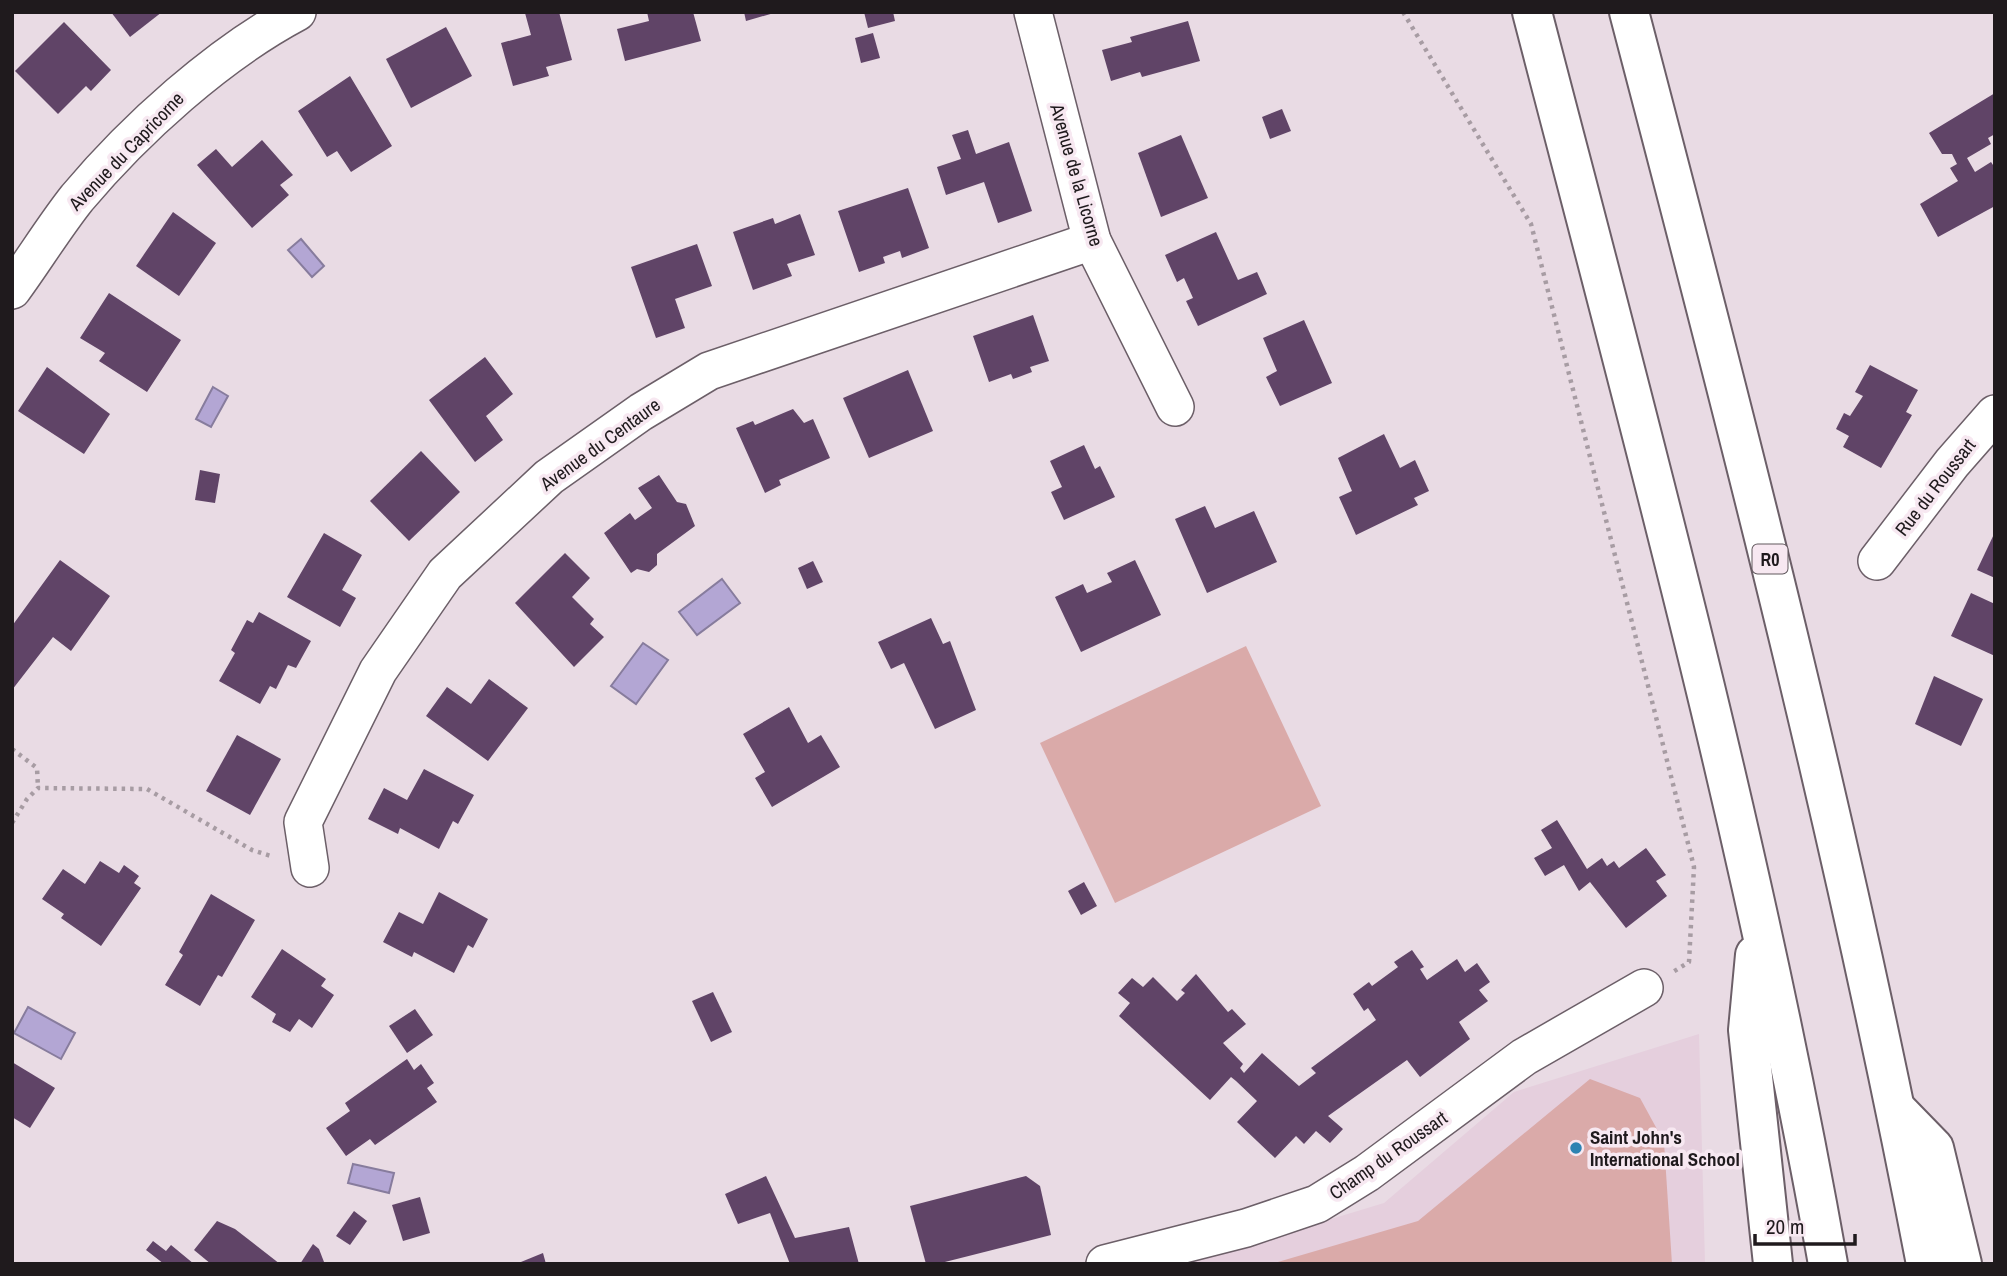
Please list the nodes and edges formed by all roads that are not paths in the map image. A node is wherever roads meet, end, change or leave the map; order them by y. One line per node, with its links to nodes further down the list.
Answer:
1 (297, 12): 6 (street, Avenue du Capricorne)
2 (1033, 12): 5 (street, Avenue de la Licorne)
3 (1532, 12): 11 (highway)
4 (1629, 12): 13 (highway, R0)
5 (1092, 241): 7 (street, Avenue de la Licorne); 10 (street, Avenue du Centaure)
6 (12, 290)
7 (1174, 407)
8 (1995, 414): 9 (street, Rue du Roussart)
9 (1877, 561)
10 (310, 868)
11 (1759, 914): 15 (highway); 16 (highway)
12 (1644, 988): 14 (street, Champ du Roussart)
13 (1897, 1110): 17 (highway, R0); 18 (highway)
14 (1105, 1264)
15 (1773, 1264)
16 (1828, 1264)
17 (1926, 1264)
18 (1962, 1264)

